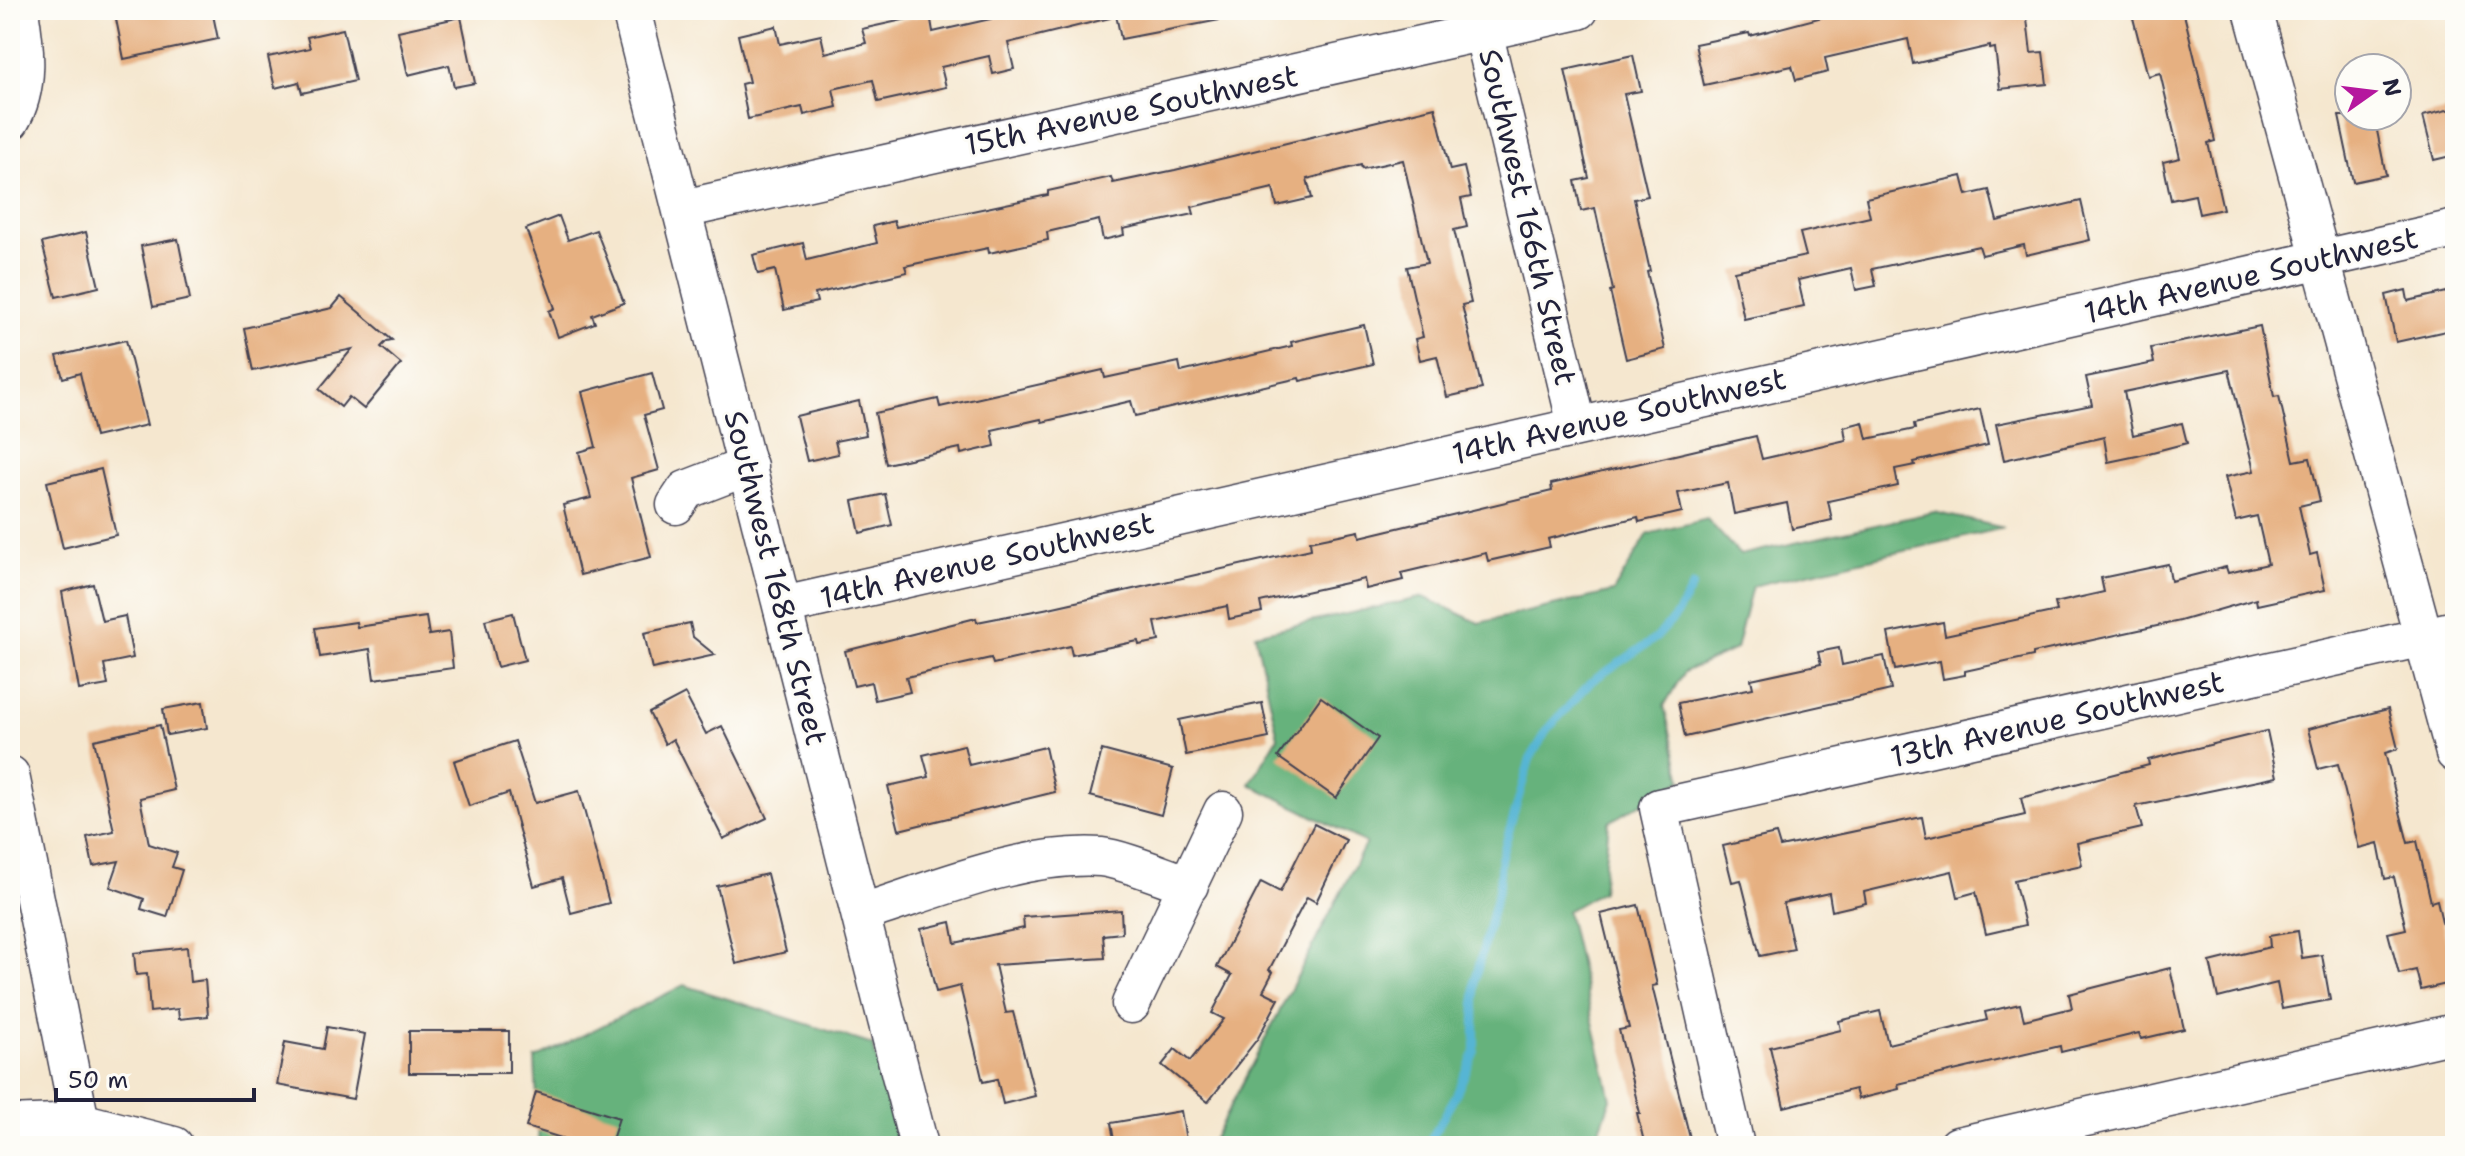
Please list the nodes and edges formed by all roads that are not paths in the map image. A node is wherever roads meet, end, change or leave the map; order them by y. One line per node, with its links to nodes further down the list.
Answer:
1 (19, 10): 6 (street)
2 (631, 10): 7 (street, Southwest 168th Street)
3 (1579, 10): 5 (street, 15th Avenue Southwest)
4 (2253, 10): 9 (street)
5 (1481, 21): 7 (street, 15th Avenue Southwest); 10 (street, Southwest 166th Street)
6 (10, 121)
7 (683, 209): 11 (street, Southwest 168th Street)
8 (2455, 229): 9 (street, 14th Avenue Southwest)
9 (2322, 260): 10 (street, 14th Avenue Southwest); 14 (street)
10 (1577, 425): 13 (street, 14th Avenue Southwest)
11 (748, 466): 12 (street); 13 (street, Southwest 168th Street)
12 (676, 505)
13 (783, 606): 19 (street, Southwest 168th Street)
14 (2440, 633): 15 (street); 26 (street, 13th Avenue Southwest)
15 (2455, 753)
16 (10, 775): 22 (street)
17 (1223, 811): 18 (street)
18 (1189, 885): 19 (street); 20 (street)
19 (862, 913): 25 (street, Southwest 168th Street)
20 (1131, 1004)
21 (2455, 1033): 27 (street)
22 (80, 1122): 23 (street); 24 (street)
23 (10, 1125)
24 (174, 1146)
25 (919, 1146)
26 (1735, 1146)
27 (1958, 1146)

